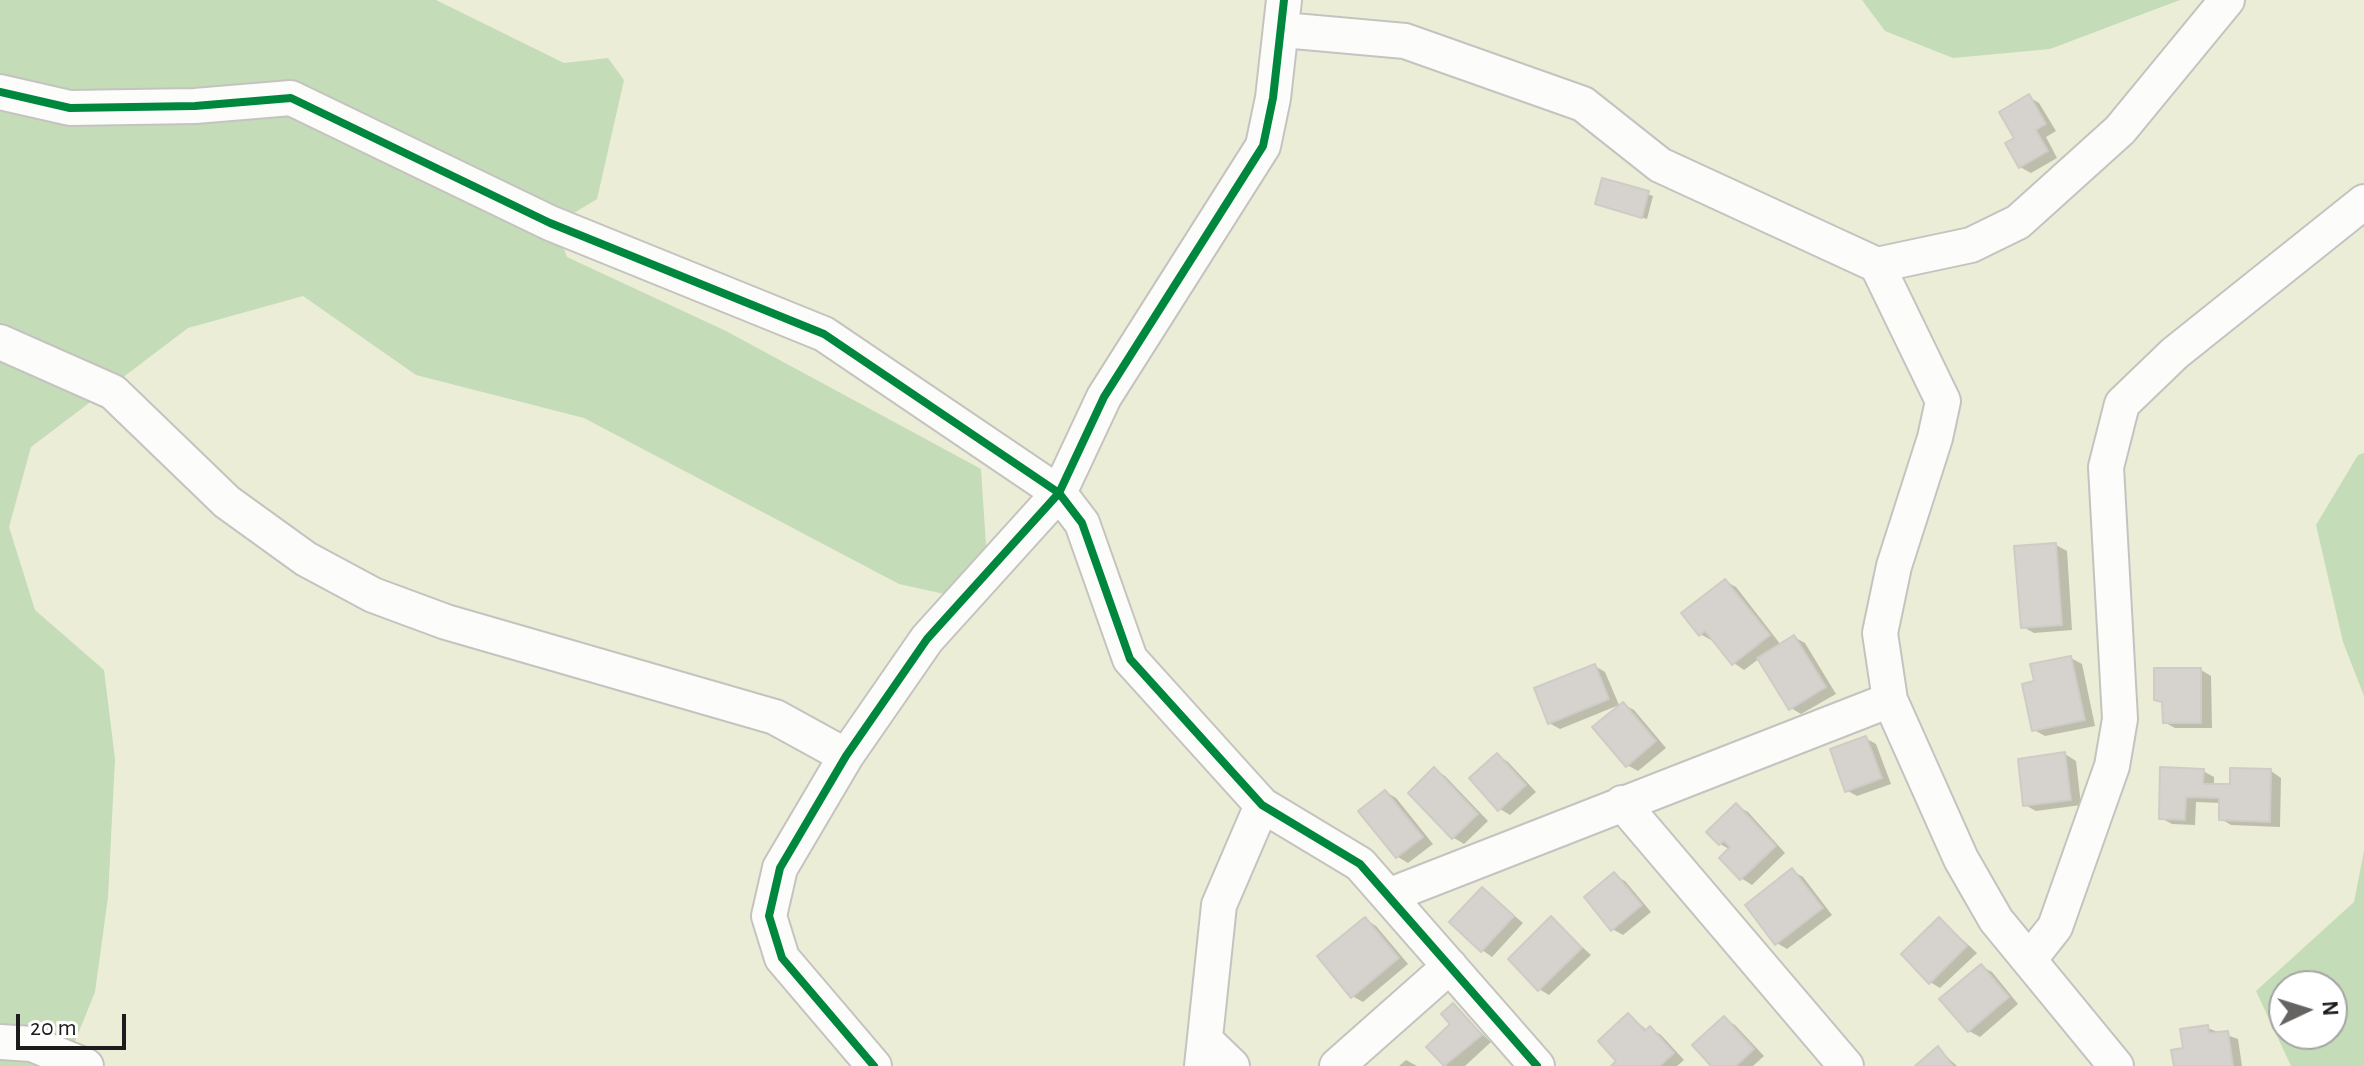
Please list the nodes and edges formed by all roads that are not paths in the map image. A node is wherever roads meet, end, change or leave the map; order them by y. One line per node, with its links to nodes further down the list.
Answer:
1 (2227, 0): 5 (street)
2 (1284, 15): 5 (street); 7 (street)
3 (0, 92): 7 (street)
4 (2364, 202): 13 (street)
5 (1877, 265): 8 (street)
6 (0, 342): 9 (street)
7 (1059, 493): 9 (street); 11 (street)
8 (1890, 700): 10 (street); 13 (street)
9 (846, 756): 18 (street)
10 (1622, 803): 12 (street); 22 (street)
11 (1262, 805): 12 (street); 16 (street)
12 (1388, 896): 14 (street)
13 (2029, 960): 23 (street)
14 (1450, 966): 20 (street); 21 (street)
15 (0, 1042): 17 (street)
16 (1204, 1053): 19 (street)
17 (86, 1066)
18 (874, 1066)
19 (1232, 1066)
20 (1337, 1066)
21 (1537, 1066)
22 (1846, 1066)
23 (2116, 1066)

